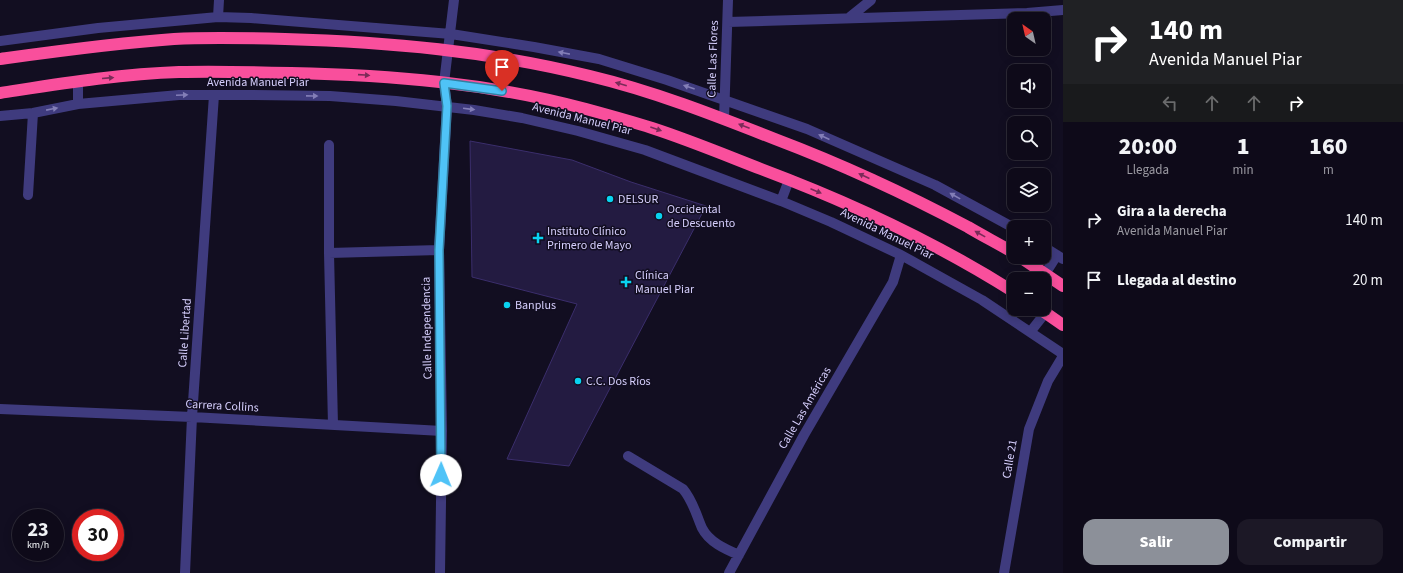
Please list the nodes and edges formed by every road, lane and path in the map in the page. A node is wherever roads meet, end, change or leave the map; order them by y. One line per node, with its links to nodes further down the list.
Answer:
1 (220, 0): 6 (street)
2 (454, 0): 10 (street, Calle Independencia)
3 (728, 0): 8 (street, Calle Las Flores)
4 (871, 0): 7 (street)
5 (1063, 10): 7 (street)
6 (218, 17): 9 (street); 10 (street)
7 (850, 17): 8 (street)
8 (728, 22): 19 (street, Calle Las Flores)
9 (52, 34): 11 (street); 13 (street)
10 (451, 34): 12 (street, Calle Independencia); 19 (street, one-way to 10)
11 (0, 41)
12 (448, 50): 13 (highway); 16 (street, Calle Independencia); 24 (highway, one-way to 12)
13 (56, 52): 14 (highway)
14 (0, 59)
15 (78, 82): 16 (highway, Avenida Manuel Piar, one-way to 16); 17 (highway, Avenida Manuel Piar); 20 (street)
16 (444, 83): 21 (street, Calle Independencia); 26 (highway, Avenida Manuel Piar, one-way to 26)
17 (0, 93)
18 (214, 95): 20 (street, Avenida Manuel Piar, one-way to 18); 21 (street, Avenida Manuel Piar, one-way to 21); 48 (street, Calle Libertad)
19 (725, 100): 24 (street, Calle Las Flores); 29 (street, one-way to 19)
20 (78, 104): 22 (street, Avenida Manuel Piar, one-way to 20)
21 (447, 106): 28 (street, Avenida Manuel Piar, one-way to 28); 31 (street, Calle Independencia)
22 (33, 113): 23 (street, Avenida Manuel Piar); 27 (street)
23 (0, 116)
24 (724, 119): 30 (highway, one-way to 24)
25 (329, 145): 33 (street)
26 (790, 180): 28 (street); 41 (highway, Avenida Manuel Piar, one-way to 41)
27 (28, 195)
28 (781, 201): 34 (street, Avenida Manuel Piar)
29 (1007, 224)
30 (1007, 249)
31 (439, 250): 33 (street); 50 (street, Calle Independencia)
32 (1051, 251): 35 (street)
33 (329, 253): 49 (street)
34 (901, 255): 45 (street, Avenida Manuel Piar); 52 (street, Calle Las Américas)
35 (1060, 257): 38 (street)
36 (1030, 264): 37 (highway)
37 (1042, 272)
38 (1047, 272)
39 (1051, 278): 40 (highway)
40 (1063, 286)
41 (1007, 288)
42 (1040, 316): 45 (street)
43 (1050, 316): 44 (highway)
44 (1063, 325)
45 (1031, 331): 46 (street, Avenida Manuel Piar)
46 (1063, 355): 56 (street, Calle 21)
47 (0, 409): 48 (street, Carrera Collins)
48 (192, 417): 49 (street, Carrera Collins); 53 (street, Calle Libertad)
49 (333, 425): 50 (street, Carrera Collins)
50 (442, 431): 54 (street, Calle Independencia)
51 (628, 456): 52 (street)
52 (739, 555): 55 (street, Calle Las Américas)
53 (185, 573)
54 (440, 573)
55 (729, 573)
56 (1004, 573)

